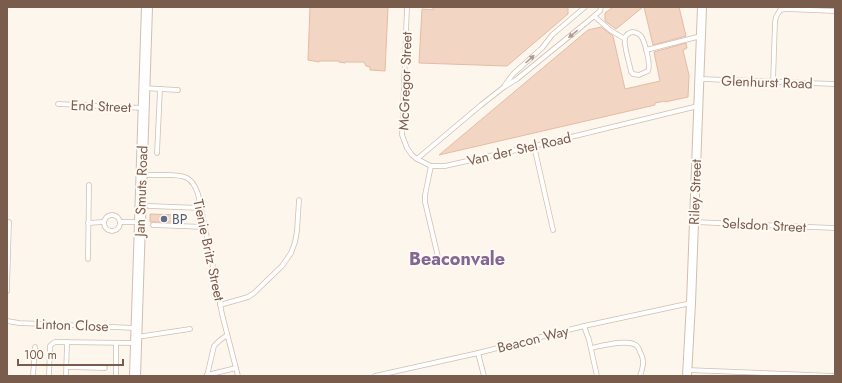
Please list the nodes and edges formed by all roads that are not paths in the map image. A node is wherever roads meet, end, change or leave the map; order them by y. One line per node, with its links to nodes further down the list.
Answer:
1 (147, 7): 15 (street, Jan Smuts Road)
2 (407, 7): 23 (lane, McGregor Street)
3 (585, 7): 14 (lane, one-way to 3)
4 (601, 7): 7 (lane)
5 (702, 7): 8 (street, Riley Street)
6 (835, 11): 12 (lane)
7 (594, 16): 9 (lane); 14 (lane, one-way to 14)
8 (701, 36): 10 (lane); 11 (street, Riley Street)
9 (625, 39): 10 (lane); 10 (lane)
10 (646, 50)
11 (699, 79): 12 (lane, Glenhurst Road); 19 (street, Riley Street)
12 (773, 82): 13 (lane, Glenhurst Road)
13 (835, 84)
14 (504, 87): 23 (lane)
15 (144, 88): 16 (lane); 20 (street, Jan Smuts Road)
16 (160, 89): 17 (lane); 22 (lane)
17 (178, 90)
18 (58, 104): 20 (lane, End Street)
19 (698, 106): 21 (lane, Van der Stel Road); 35 (street, Riley Street)
20 (144, 108): 25 (street, Jan Smuts Road)
21 (534, 146): 24 (lane, Van der Stel Road); 39 (lane)
22 (157, 153)
23 (417, 159): 24 (lane, McGregor Street)
24 (431, 166): 40 (lane)
25 (141, 175): 29 (lane, Tienie Britz Street); 34 (street, Jan Smuts Road)
26 (89, 185): 31 (lane)
27 (300, 200): 44 (lane)
28 (149, 206): 29 (lane)
29 (201, 208): 37 (lane, Tienie Britz Street)
30 (9, 222): 42 (lane)
31 (88, 222): 32 (lane); 41 (lane)
32 (103, 222): 33 (lane); 33 (lane)
33 (120, 222): 34 (lane)
34 (140, 222): 49 (street, Jan Smuts Road)
35 (694, 222): 38 (lane, Selsdon Street); 43 (street, Riley Street)
36 (153, 225): 37 (lane)
37 (205, 227): 44 (lane, Tienie Britz Street)
38 (835, 228)
39 (553, 230)
40 (438, 257)
41 (88, 259)
42 (7, 291)
43 (691, 303): 46 (lane, Beacon Way); 58 (street, Riley Street)
44 (220, 305): 48 (lane, Tienie Britz Street)
45 (7, 321): 49 (lane, Linton Close)
46 (584, 326): 53 (lane); 54 (lane, Beacon Way)
47 (190, 329): 49 (lane)
48 (228, 335): 57 (lane, Tienie Britz Street); 66 (lane)
49 (136, 336): 51 (lane); 65 (street, Jan Smuts Road)
50 (67, 342): 51 (lane); 55 (lane); 62 (lane)
51 (116, 343): 64 (lane)
52 (35, 347): 61 (lane)
53 (590, 348): 70 (lane); 71 (lane)
54 (478, 352): 68 (lane, Beacon Way); 69 (lane)
55 (66, 367): 56 (lane); 63 (lane)
56 (104, 368)
57 (236, 368): 66 (lane); 67 (lane, Tienie Britz Street)
58 (687, 373): 59 (lane)
59 (744, 374): 60 (lane)
60 (765, 375): 72 (lane)
61 (33, 376)
62 (49, 376)
63 (66, 376)
64 (116, 376)
65 (135, 376)
66 (207, 376)
67 (238, 376)
68 (375, 376)
69 (484, 376)
70 (597, 376)
71 (640, 376)
72 (835, 376)

